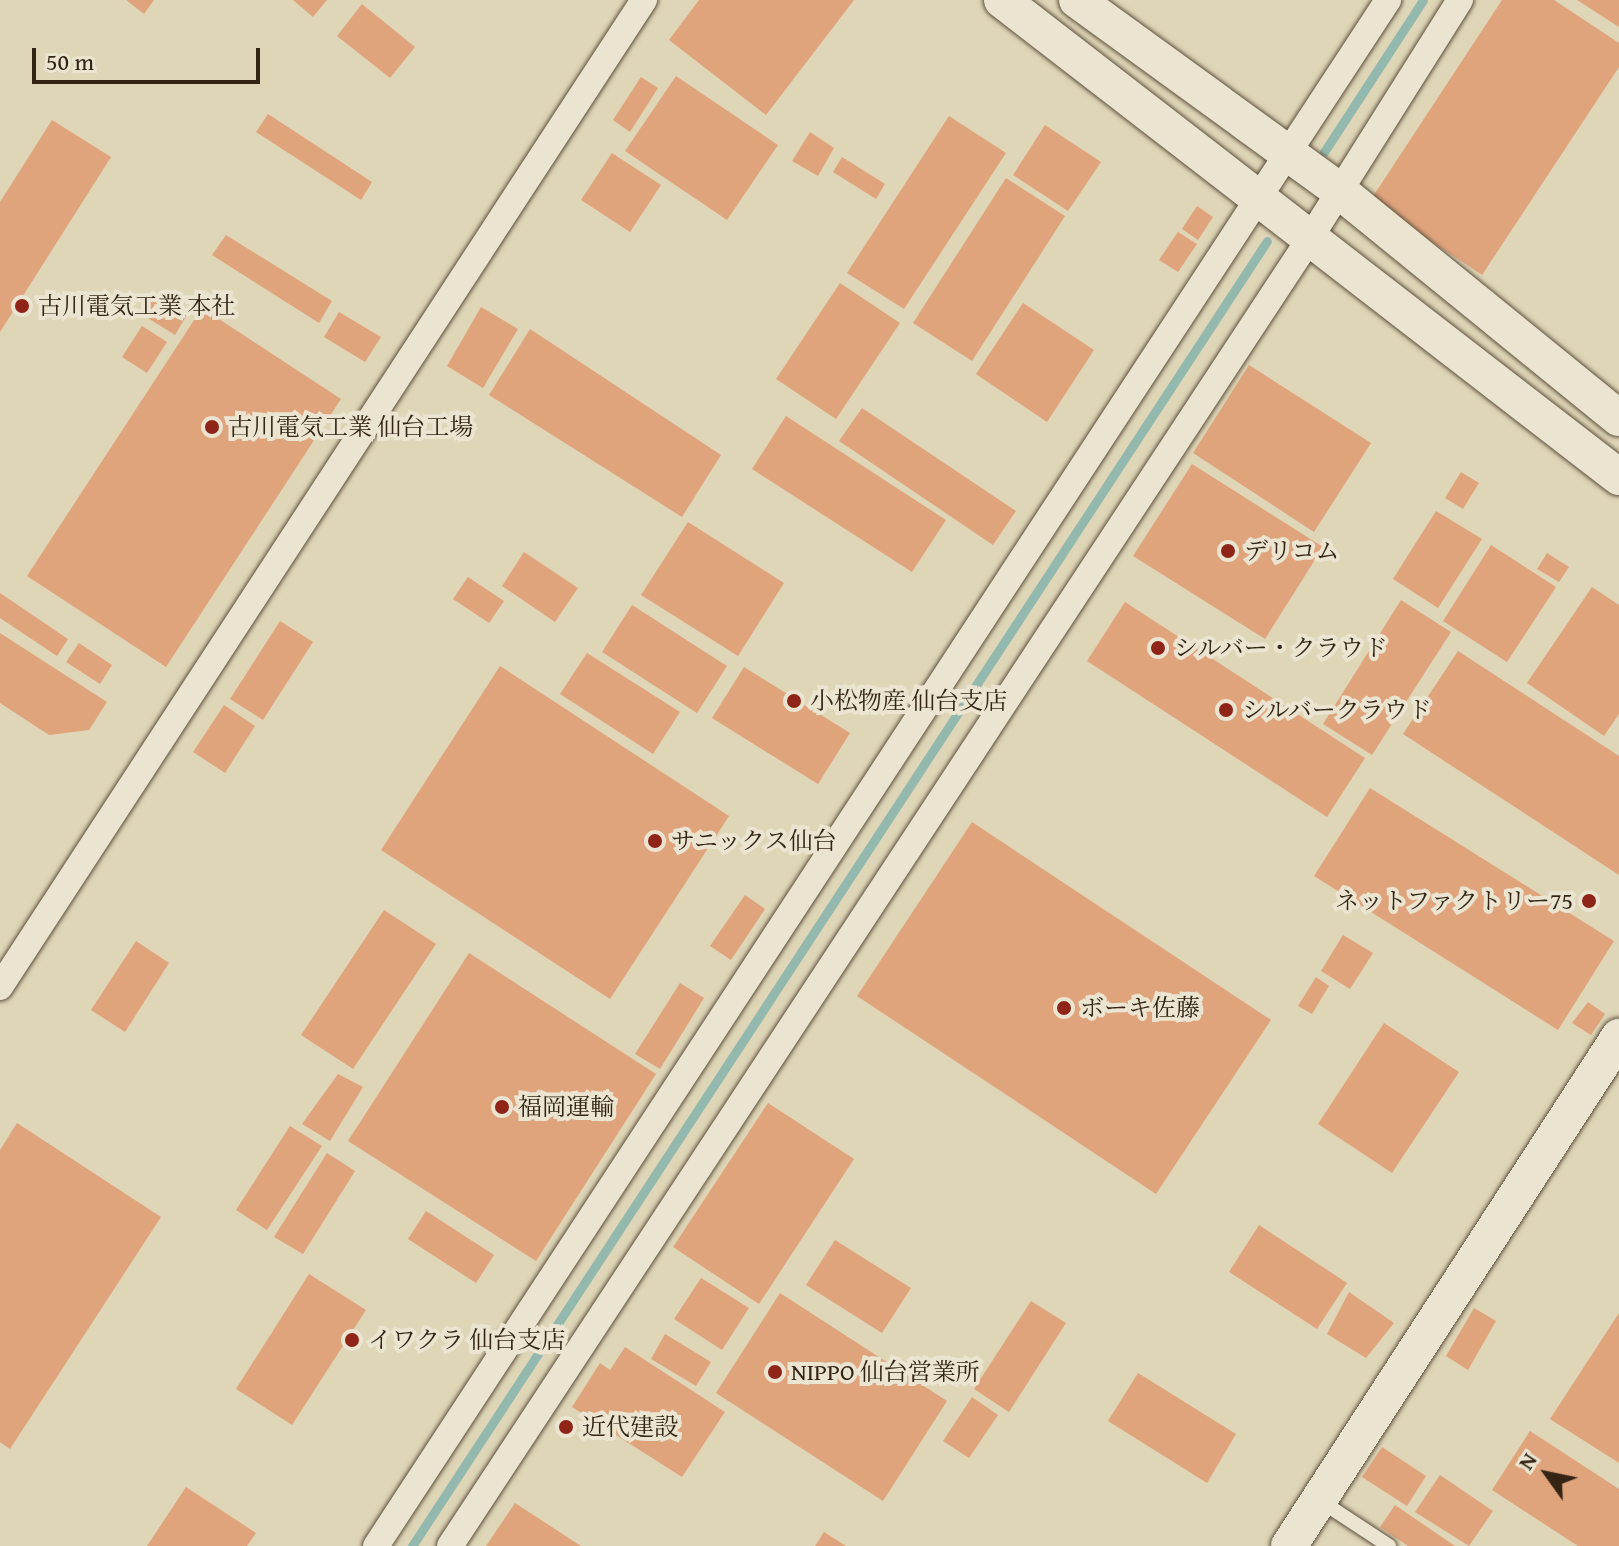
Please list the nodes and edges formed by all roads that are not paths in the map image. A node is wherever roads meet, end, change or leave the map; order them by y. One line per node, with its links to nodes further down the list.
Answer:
1 (644, 0): 12 (street)
2 (1002, 0): 8 (street)
3 (1077, 0): 6 (street)
4 (1388, 0): 6 (street)
5 (1460, 0): 7 (street)
6 (1287, 154): 7 (street); 8 (street)
7 (1337, 189): 9 (street); 10 (street)
8 (1261, 196): 9 (street); 15 (street)
9 (1312, 235): 11 (street); 16 (street)
10 (1619, 418)
11 (1619, 477)
12 (0, 987)
13 (1619, 1037): 14 (street)
14 (1319, 1500): 17 (street); 18 (lane)
15 (376, 1546)
16 (450, 1546)
17 (1289, 1546)
18 (1389, 1546)

